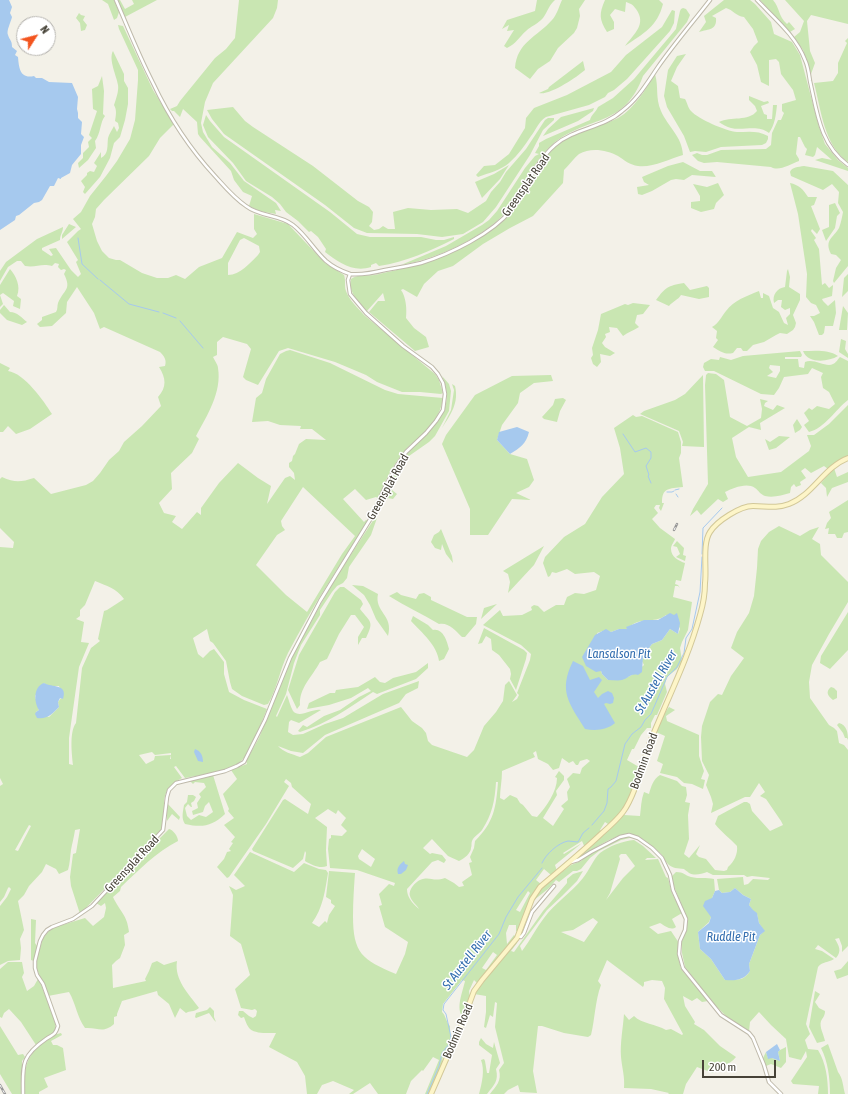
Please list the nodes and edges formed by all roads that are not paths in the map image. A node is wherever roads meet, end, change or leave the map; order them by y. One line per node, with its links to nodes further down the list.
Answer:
1 (116, 0): 5 (street)
2 (710, 0): 5 (street, Greensplat Road)
3 (757, 0): 4 (street)
4 (848, 165)
5 (350, 274): 10 (street, Greensplat Road)
6 (848, 458): 7 (main road, Bodmin Road)
7 (571, 862): 9 (main road, Bodmin Road); 12 (street)
8 (554, 886): 9 (street)
9 (518, 936): 11 (main road, Bodmin Road)
10 (23, 1094)
11 (431, 1094)
12 (781, 1094)

